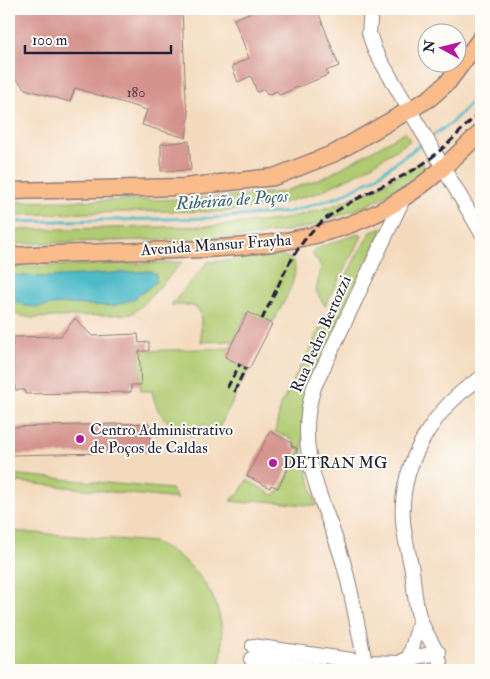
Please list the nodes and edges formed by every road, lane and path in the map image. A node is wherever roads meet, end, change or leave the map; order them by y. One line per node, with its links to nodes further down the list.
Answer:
1 (371, 9): 3 (street)
2 (481, 38): 3 (main road)
3 (410, 109): 5 (street); 6 (main road)
4 (481, 132): 5 (main road, Avenida Mansur Frayha)
5 (444, 169): 7 (main road, Avenida Mansur Frayha); 8 (street)
6 (9, 191)
7 (403, 199): 9 (main road, Avenida Mansur Frayha); 13 (street, Rua Pedro Bertozzi)
8 (481, 232)
9 (9, 256)
10 (481, 378): 11 (street)
11 (420, 621): 12 (street); 14 (street)
12 (439, 653): 14 (street); 16 (street)
13 (365, 662): 14 (street); 15 (street)
14 (410, 664)
15 (320, 670)
16 (442, 670)

